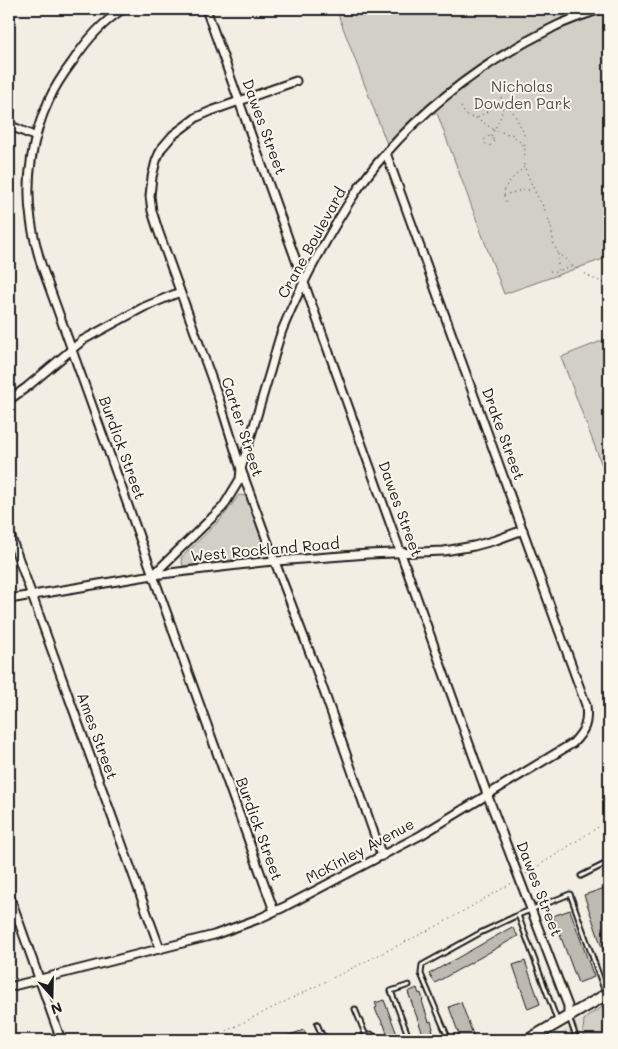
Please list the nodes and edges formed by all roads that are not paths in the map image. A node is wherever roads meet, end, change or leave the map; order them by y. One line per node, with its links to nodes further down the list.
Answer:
1 (123, 9): 7 (street, Burdick Street)
2 (206, 9): 5 (street, Dawes Street)
3 (601, 9): 8 (street, Crane Boulevard)
4 (296, 81): 5 (street, Carter Street)
5 (240, 100): 9 (street, Dawes Street); 10 (street, Carter Street)
6 (9, 125): 7 (street)
7 (36, 137): 11 (street, Burdick Street)
8 (386, 153): 9 (street, Crane Boulevard); 14 (street, Drake Street)
9 (304, 282): 13 (street, Crane Boulevard); 16 (street, Dawes Street)
10 (180, 292): 11 (street); 13 (street, Carter Street)
11 (72, 349): 12 (street); 18 (street, Burdick Street)
12 (9, 400)
13 (241, 469): 17 (street, Carter Street); 18 (street, Crane Boulevard)
14 (523, 530): 16 (street, West Rockland Road); 21 (street, Drake Street)
15 (9, 532): 19 (street, Ames Street)
16 (402, 554): 17 (street, West Rockland Road); 22 (street, Dawes Street)
17 (275, 562): 18 (street, West Rockland Road); 23 (street, Carter Street)
18 (153, 575): 19 (street, West Rockland Road); 28 (street, Burdick Street)
19 (32, 595): 20 (street, West Rockland Road); 30 (street, Ames Street)
20 (9, 599)
21 (586, 726): 22 (street, McKinley Avenue)
22 (488, 794): 23 (street, McKinley Avenue); 27 (street, Dawes Street)
23 (382, 856): 28 (street, McKinley Avenue)
24 (581, 876): 25 (lane)
25 (609, 876)
26 (9, 894): 31 (street)
27 (532, 909): 29 (lane); 34 (lane); 36 (street, Dawes Street)
28 (274, 912): 30 (street, McKinley Avenue)
29 (518, 915): 37 (lane); 45 (lane)
30 (160, 949): 31 (street, McKinley Avenue)
31 (39, 979): 33 (street, McKinley Avenue); 40 (street)
32 (409, 985): 44 (lane)
33 (9, 986)
34 (608, 994): 36 (main road)
35 (355, 1009): 39 (lane)
36 (568, 1017): 37 (main road); 47 (lane)
37 (558, 1023): 46 (main road)
38 (317, 1024): 41 (lane)
39 (366, 1036): 42 (lane); 43 (lane)
40 (61, 1040)
41 (330, 1040)
42 (355, 1040)
43 (378, 1040)
44 (410, 1040)
45 (449, 1040)
46 (528, 1040)
47 (577, 1040)

